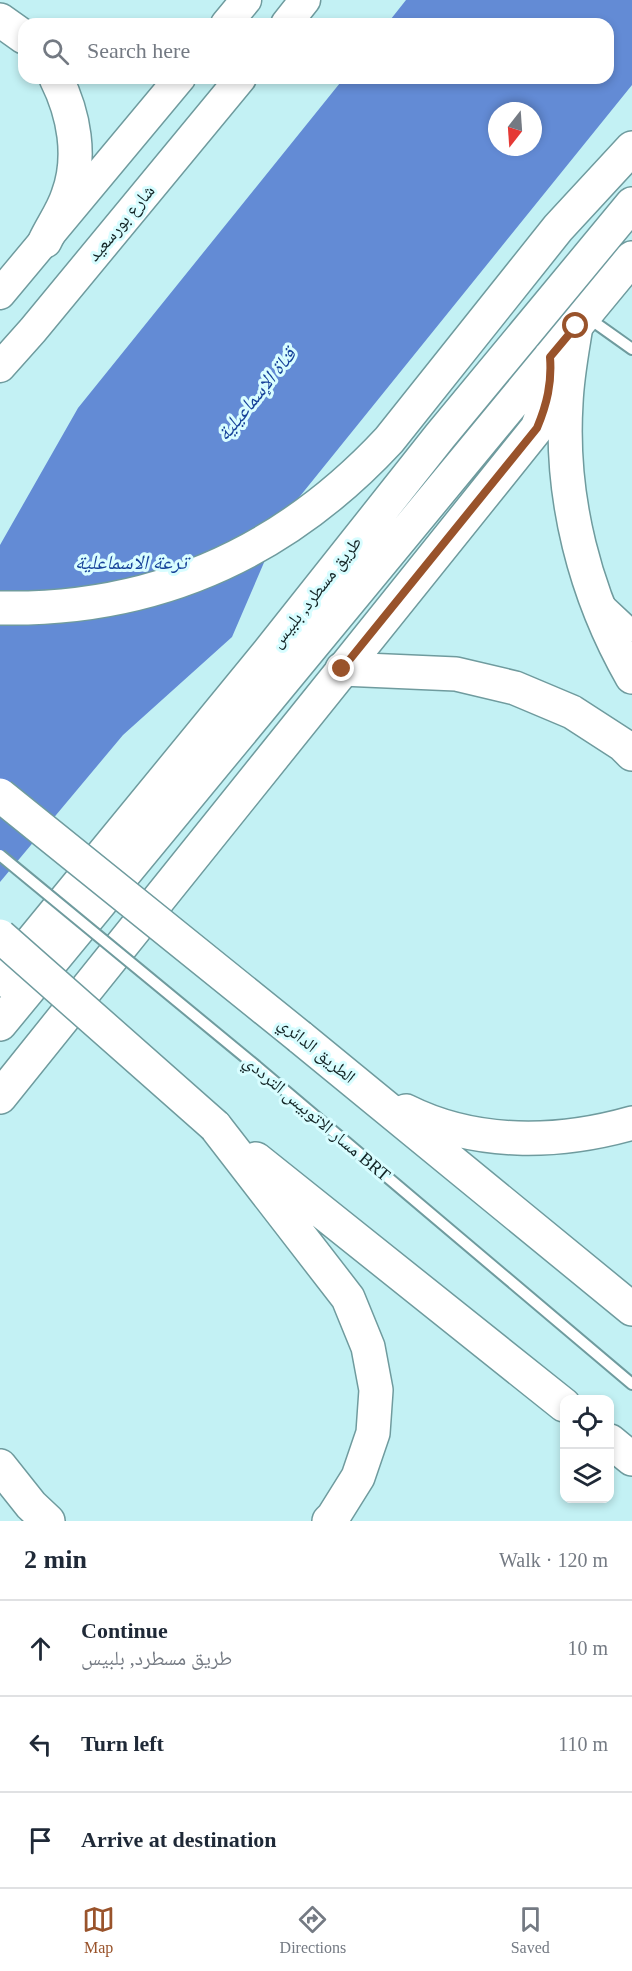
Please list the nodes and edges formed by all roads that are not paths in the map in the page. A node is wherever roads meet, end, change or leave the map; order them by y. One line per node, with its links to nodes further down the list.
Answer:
1 (246, 0): 3 (main road)
2 (305, 0): 4 (main road)
3 (231, 18)
4 (291, 18)
5 (0, 20): 6 (main road)
6 (18, 33)
7 (59, 84): 12 (main road)
8 (175, 84): 12 (main road)
9 (237, 84): 18 (main road, شارع بورسعيد)
10 (632, 148): 20 (main road)
11 (632, 204): 28 (main road, طريق مسطرد, بلبيس)
12 (45, 241): 14 (main road)
13 (632, 258): 15 (main road, طريق مسطرد, بلبيس)
14 (0, 294)
15 (580, 320): 16 (lane); 17 (main road, طريق مسطرد, بلبيس); 19 (main road)
16 (632, 350)
17 (550, 357): 22 (main road); 29 (main road, طريق مسطرد, بلبيس)
18 (0, 367)
19 (595, 597): 21 (street); 23 (main road)
20 (0, 608)
21 (632, 631)
22 (342, 669): 24 (main road); 31 (main road)
23 (632, 677)
24 (632, 754)
25 (0, 795): 30 (main road, الطريق الدائري, bridge)
26 (0, 855): 35 (lane, مسار الاتوبيس الترددي BRT, bridge)
27 (0, 936): 33 (main road, bridge)
28 (0, 980)
29 (0, 1024)
30 (367, 1091): 32 (main road); 34 (main road, الطريق الدائري)
31 (0, 1097)
32 (632, 1123)
33 (214, 1126): 36 (main road); 41 (main road)
34 (632, 1309)
35 (632, 1384)
36 (560, 1402)
37 (614, 1445): 38 (main road)
38 (632, 1459)
39 (0, 1466): 40 (main road)
40 (48, 1521)
41 (328, 1521)

